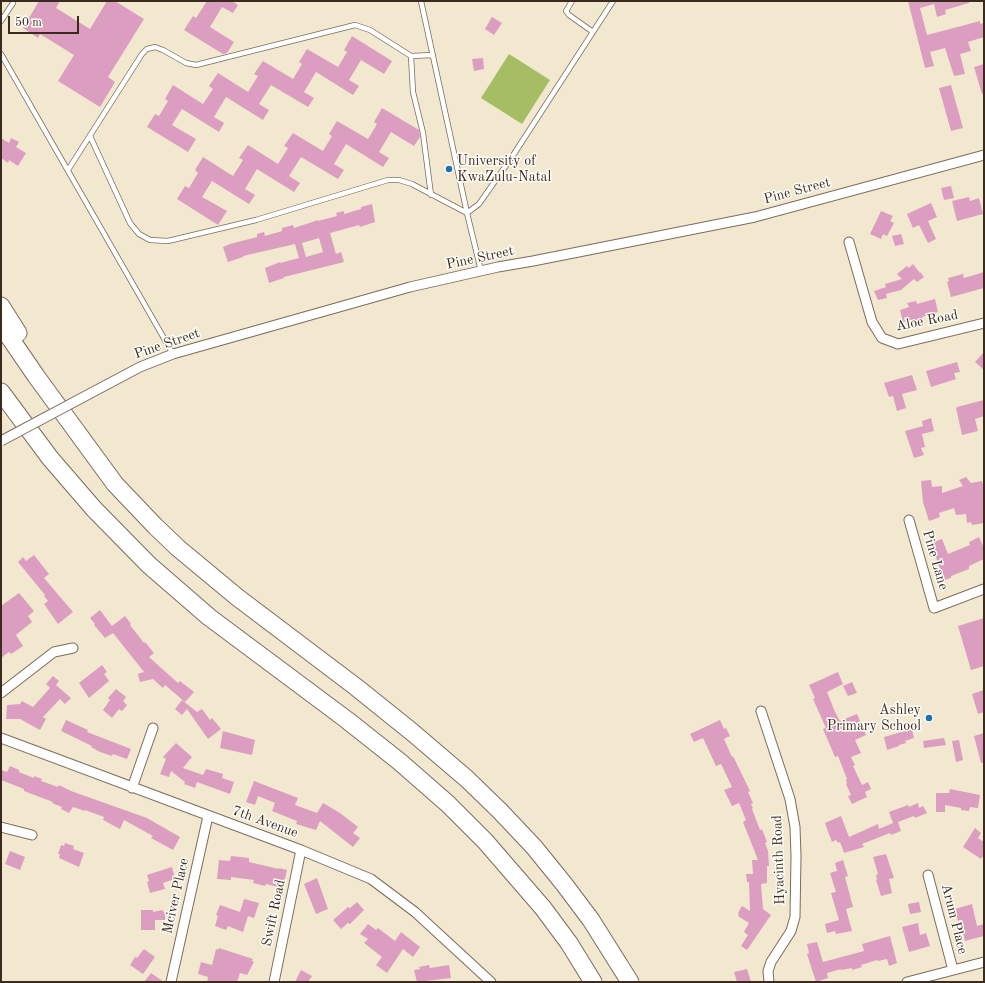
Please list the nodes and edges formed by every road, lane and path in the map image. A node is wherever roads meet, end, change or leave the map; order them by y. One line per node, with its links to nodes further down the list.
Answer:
1 (421, 1): 8 (lane)
2 (572, 1): 6 (lane)
3 (614, 1): 6 (lane)
4 (14, 2): 5 (lane)
5 (1, 21)
6 (593, 32): 14 (lane)
7 (1, 54): 12 (lane)
8 (433, 55): 9 (lane); 14 (lane)
9 (411, 56): 10 (lane); 13 (lane)
10 (90, 136): 12 (lane); 13 (lane)
11 (984, 155): 16 (street, Pine Street)
12 (68, 170): 20 (lane)
13 (431, 195): 14 (lane)
14 (467, 213): 16 (lane)
15 (849, 242): 18 (street, Aloe Road)
16 (481, 271): 20 (street, Pine Street)
17 (1, 306): 21 (highway)
18 (984, 323)
19 (1, 325): 21 (highway)
20 (173, 354): 23 (street, Pine Street, bridge)
21 (36, 376): 43 (highway)
22 (2, 394): 42 (highway)
23 (1, 441)
24 (909, 520): 25 (street, Pine Lane)
25 (984, 589)
26 (73, 648): 27 (street)
27 (1, 693)
28 (761, 711): 44 (street, Hyacinth Road)
29 (153, 728): 31 (street)
30 (1, 738): 31 (street, 7th Avenue)
31 (132, 788): 32 (street, 7th Avenue)
32 (208, 816): 35 (street, 7th Avenue); 39 (street, Mciver Place)
33 (1, 826): 34 (street)
34 (32, 835)
35 (301, 850): 40 (street, Swift Road); 41 (street, 7th Avenue)
36 (928, 875): 38 (street, Arum Place)
37 (984, 962): 38 (street)
38 (953, 970): 45 (street)
39 (171, 982)
40 (274, 982)
41 (491, 982)
42 (593, 982)
43 (630, 982)
44 (769, 982)
45 (907, 982)

